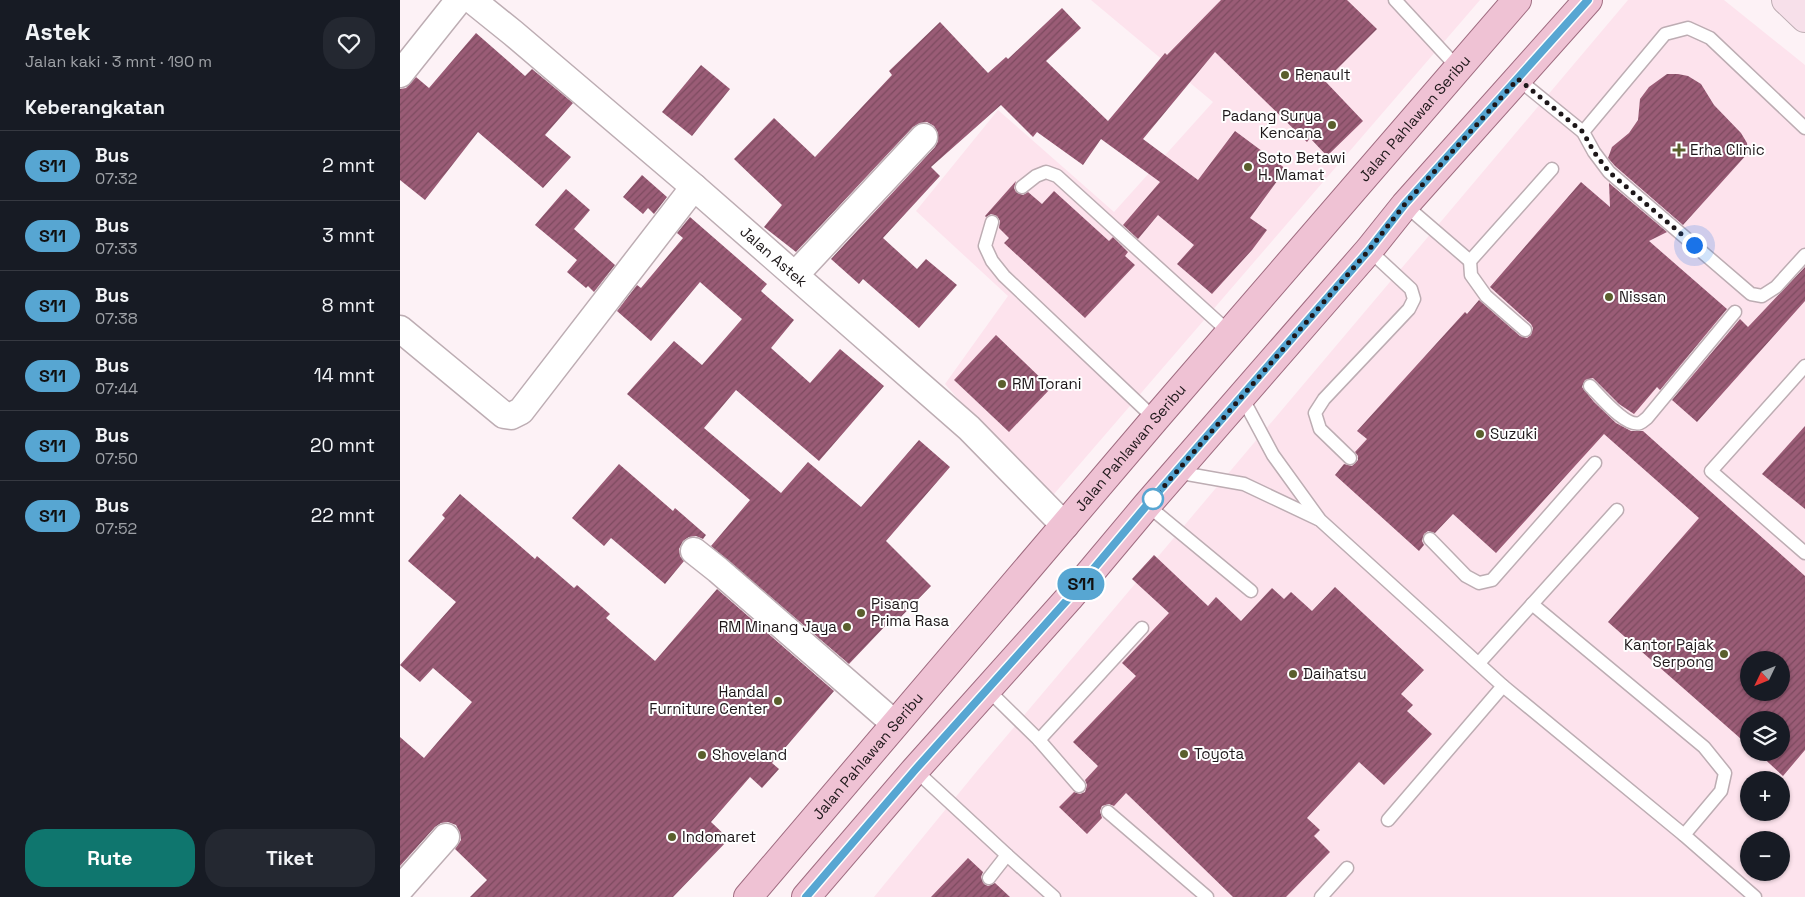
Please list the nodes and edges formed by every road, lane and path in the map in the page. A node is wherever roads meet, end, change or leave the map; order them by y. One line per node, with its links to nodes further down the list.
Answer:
1 (459, 0): 9 (street)
2 (472, 0): 15 (street, Jalan Astek)
3 (1395, 0): 8 (lane)
4 (1516, 0): 8 (main road, Jalan Pahlawan Seribu)
5 (1588, 0): 10 (main road)
6 (1786, 0): 7 (main road)
7 (1805, 18)
8 (1458, 68): 26 (main road, Jalan Pahlawan Seribu)
9 (400, 74)
10 (1518, 79): 12 (lane); 17 (main road)
11 (1805, 128): 12 (lane)
12 (1583, 132): 20 (lane)
13 (924, 137): 22 (street)
14 (1552, 169): 21 (lane)
15 (694, 187): 22 (street, Jalan Astek); 24 (street)
16 (1022, 187): 26 (lane)
17 (1405, 204): 19 (main road); 21 (lane)
18 (992, 222): 30 (lane)
19 (1369, 250): 29 (main road); 31 (lane)
20 (1805, 255)
21 (1470, 261): 25 (lane)
22 (795, 275): 37 (street, Jalan Astek)
23 (1734, 312): 28 (lane)
24 (400, 329)
25 (1525, 330)
26 (1230, 333): 30 (main road, Jalan Pahlawan Seribu)
27 (1805, 366): 40 (lane)
28 (1590, 386)
29 (1242, 397): 33 (main road); 36 (lane)
30 (1156, 419): 37 (main road, Jalan Pahlawan Seribu)
31 (1350, 458)
32 (1596, 463): 38 (lane)
33 (1176, 472): 34 (main road); 36 (lane)
34 (1147, 505): 41 (lane); 46 (main road)
35 (1617, 510): 42 (lane)
36 (1320, 520): 44 (lane)
37 (1065, 526): 47 (main road, Jalan Pahlawan Seribu)
38 (1430, 539)
39 (694, 552): 47 (street)
40 (1805, 553)
41 (1251, 592)
42 (1532, 604): 44 (lane); 53 (lane)
43 (1142, 628): 48 (lane)
44 (1479, 664): 45 (lane)
45 (1504, 686): 52 (lane); 53 (lane)
46 (986, 688): 48 (lane); 49 (main road)
47 (895, 724): 61 (main road, Jalan Pahlawan Seribu)
48 (1039, 740): 50 (lane)
49 (915, 770): 55 (lane); 59 (main road)
50 (1079, 786)
51 (1108, 812): 63 (lane)
52 (1388, 820)
53 (1684, 835): 65 (lane)
54 (446, 837): 58 (street)
55 (1008, 855): 57 (lane); 62 (lane)
56 (1347, 868): 64 (lane)
57 (989, 878)
58 (400, 890): 60 (street)
59 (815, 891)
60 (406, 897)
61 (748, 897)
62 (1054, 897)
63 (1207, 897)
64 (1321, 897)
65 (1755, 897)

